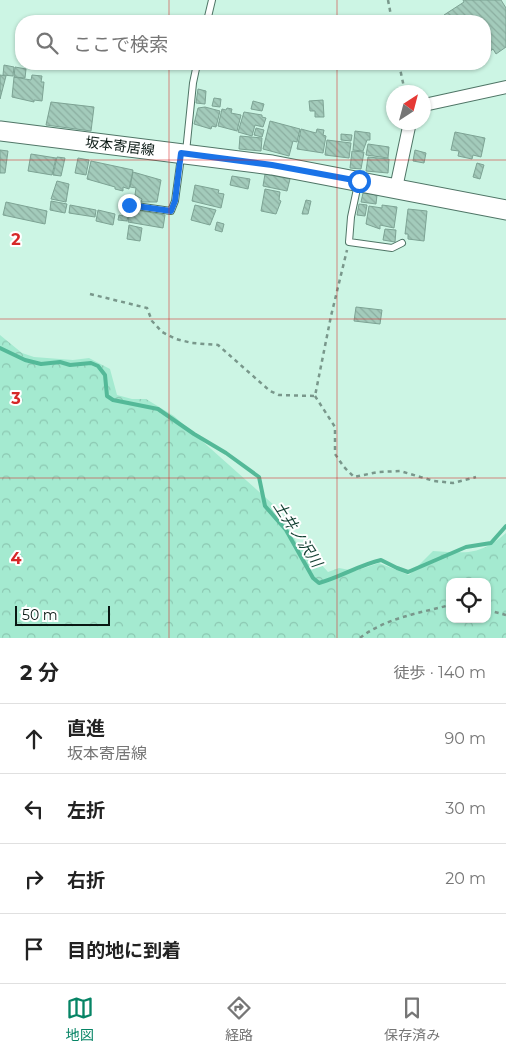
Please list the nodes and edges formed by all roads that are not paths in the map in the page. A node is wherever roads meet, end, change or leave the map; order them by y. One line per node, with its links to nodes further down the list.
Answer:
1 (212, 0): 2 (lane)
2 (208, 15)
3 (195, 70): 8 (lane)
4 (506, 87): 5 (street)
5 (431, 103)
6 (408, 130): 10 (street)
7 (0, 131): 8 (main road, 坂本寄居線)
8 (184, 153): 9 (main road, 坂本寄居線); 11 (lane)
9 (359, 181): 10 (main road, 坂本寄居線); 13 (lane)
10 (396, 188): 12 (main road, 坂本寄居線)
11 (129, 205)
12 (506, 210)
13 (402, 243)

